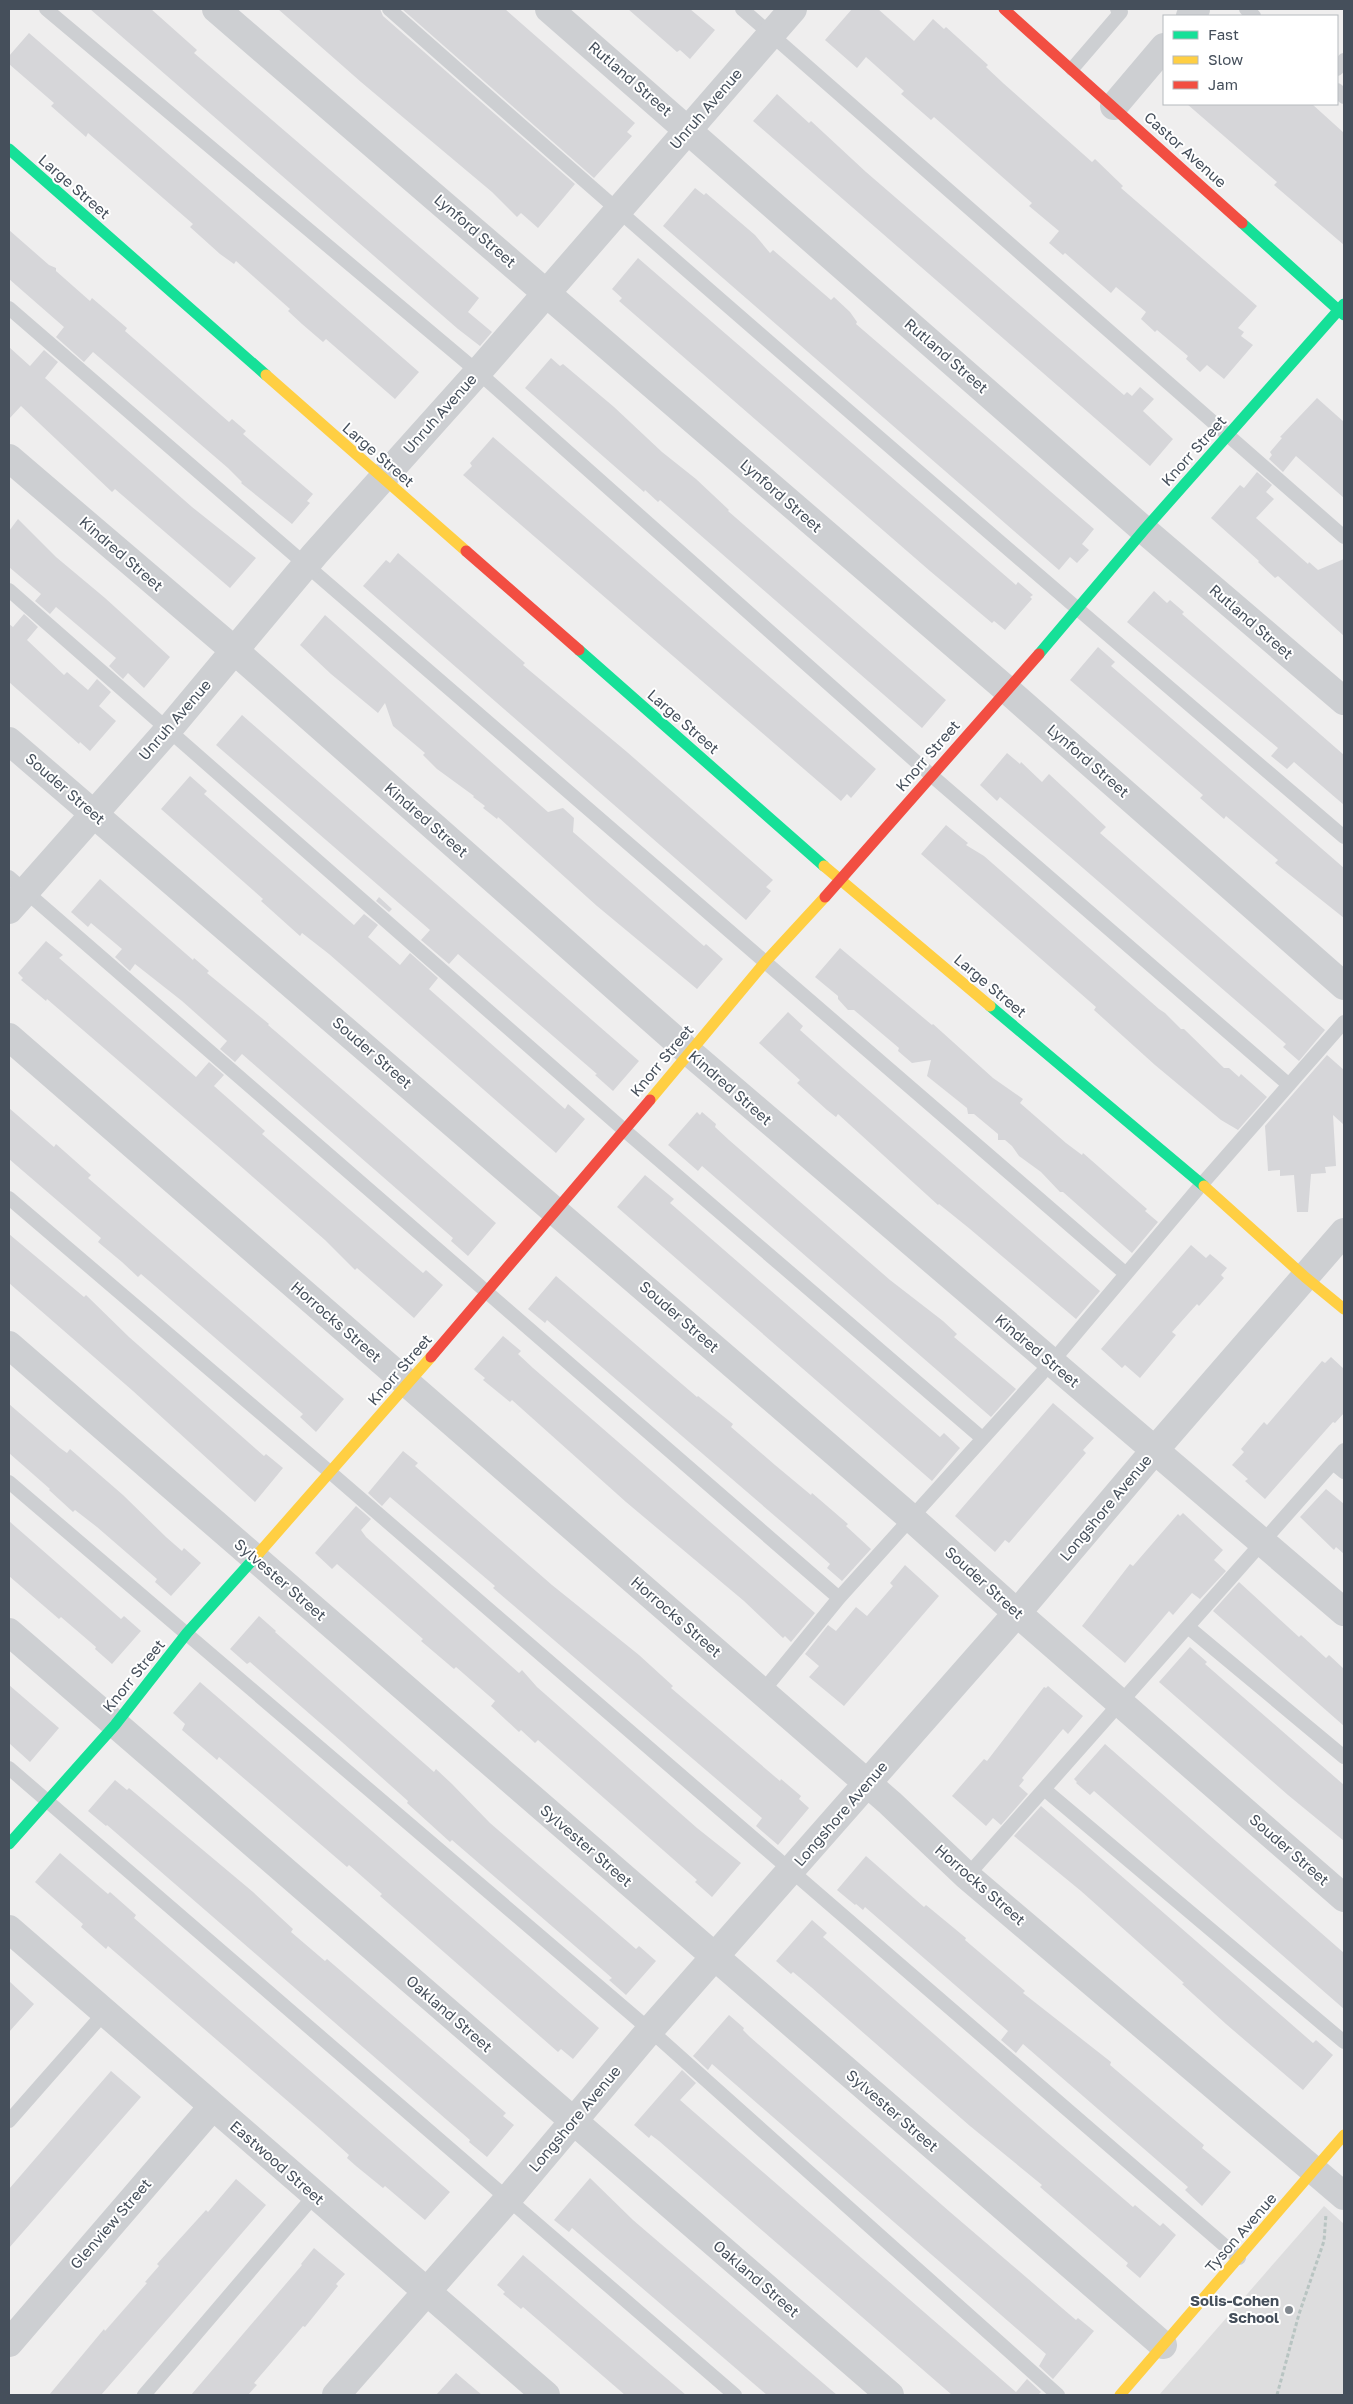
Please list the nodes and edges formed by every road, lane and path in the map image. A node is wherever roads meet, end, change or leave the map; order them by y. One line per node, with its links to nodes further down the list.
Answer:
1 (46, 9): 21 (lane)
2 (216, 9): 18 (street, Lynford Street)
3 (389, 9): 17 (lane)
4 (549, 9): 15 (street, Rutland Street)
5 (742, 9): 11 (lane)
6 (793, 9): 11 (street, Unruh Avenue)
7 (1004, 9): 10 (street, Castor Avenue)
8 (1030, 9): 10 (lane)
9 (1117, 9): 13 (lane)
10 (1019, 22): 13 (street, Castor Avenue)
11 (771, 34): 15 (street, Unruh Avenue); 22 (lane)
12 (1163, 48): 14 (street)
13 (1072, 69): 14 (street, Castor Avenue)
14 (1114, 106): 20 (street, Castor Avenue)
15 (688, 131): 17 (street, Unruh Avenue); 25 (street, Rutland Street)
16 (9, 149): 24 (street, Large Street)
17 (617, 210): 18 (street, Unruh Avenue); 29 (lane)
18 (546, 292): 21 (street, Unruh Avenue); 31 (street, Lynford Street)
19 (9, 308): 27 (lane)
20 (1342, 310): 22 (street, Knorr Street)
21 (478, 372): 24 (street, Unruh Avenue); 35 (lane)
22 (1228, 435): 25 (street, Knorr Street); 26 (lane)
23 (9, 458): 30 (street, Kindred Street)
24 (382, 479): 27 (street, Unruh Avenue); 38 (street, Large Street)
25 (1144, 530): 29 (street, Knorr Street); 32 (street, Rutland Street)
26 (1344, 537)
27 (307, 564): 30 (street, Unruh Avenue); 40 (lane)
28 (9, 590): 33 (lane)
29 (1077, 610): 31 (street, Knorr Street); 37 (lane)
30 (235, 651): 33 (street, Unruh Avenue); 44 (street, Kindred Street)
31 (1006, 689): 35 (street, Knorr Street); 41 (street, Lynford Street)
32 (1344, 701)
33 (168, 730): 36 (street, Unruh Avenue); 46 (lane)
34 (9, 741): 36 (street, Souder Street)
35 (931, 775): 38 (street, Knorr Street); 45 (lane)
36 (93, 814): 39 (street, Unruh Avenue); 49 (street, Souder Street)
37 (1344, 837)
38 (840, 880): 40 (street, Knorr Street); 47 (street, Large Street)
39 (14, 893): 53 (lane)
40 (766, 961): 44 (street, Knorr Street); 51 (lane)
41 (1344, 986)
42 (1344, 1022): 45 (lane)
43 (9, 1037): 57 (street, Horrocks Street)
44 (689, 1052): 46 (street, Knorr Street); 56 (street, Kindred Street)
45 (1289, 1085): 47 (lane)
46 (623, 1129): 49 (street, Knorr Street); 58 (lane)
47 (1202, 1184): 51 (lane); 52 (street, Large Street)
48 (9, 1198): 63 (lane)
49 (556, 1212): 53 (street, Knorr Street); 65 (street, Souder Street)
50 (1344, 1232): 52 (street, Longshore Avenue)
51 (1126, 1274): 56 (lane)
52 (1305, 1277): 54 (street, Large Street); 60 (street, Longshore Avenue)
53 (488, 1291): 57 (street, Knorr Street); 68 (lane)
54 (1344, 1308)
55 (9, 1345): 67 (street, Sylvester Street)
56 (1051, 1363): 58 (lane); 60 (street, Kindred Street)
57 (408, 1384): 63 (street, Knorr Street); 74 (street, Horrocks Street)
58 (982, 1438): 65 (lane)
59 (1344, 1450): 61 (lane)
60 (1154, 1451): 66 (street, Kindred Street); 70 (street, Longshore Avenue)
61 (1333, 1463): 62 (lane); 66 (lane)
62 (1344, 1472)
63 (331, 1473): 67 (street, Knorr Street); 83 (lane)
64 (9, 1482): 73 (lane)
65 (910, 1517): 68 (lane); 70 (street, Souder Street)
66 (1264, 1542): 69 (street, Kindred Street); 71 (lane)
67 (255, 1559): 73 (street, Knorr Street); 87 (street, Sylvester Street)
68 (839, 1598): 74 (lane)
69 (1344, 1612)
70 (1017, 1614): 75 (street, Souder Street); 79 (street, Longshore Avenue)
71 (1188, 1627): 75 (lane); 77 (lane)
72 (9, 1632): 76 (street, Oakland Street)
73 (188, 1633): 76 (street, Knorr Street); 89 (lane)
74 (762, 1692): 79 (street, Horrocks Street)
75 (1120, 1704): 80 (lane); 85 (street, Souder Street)
76 (115, 1725): 81 (street, Knorr Street); 92 (street, Oakland Street)
77 (1344, 1757)
78 (9, 1768): 81 (lane)
79 (867, 1783): 83 (street, Longshore Avenue); 84 (street, Horrocks Street)
80 (1044, 1789): 84 (lane); 90 (lane)
81 (46, 1801): 82 (street, Knorr Street); 97 (lane)
82 (9, 1844)
83 (791, 1871): 87 (street, Longshore Avenue); 99 (lane)
84 (967, 1876): 95 (street, Horrocks Street)
85 (1344, 1898)
86 (9, 1929): 88 (street, Eastwood Street)
87 (715, 1958): 89 (street, Longshore Avenue); 102 (street, Sylvester Street)
88 (105, 2012): 91 (street, Eastwood Street); 93 (lane)
89 (650, 2030): 92 (street, Longshore Avenue); 108 (lane)
90 (1344, 2042)
91 (213, 2106): 96 (street, Eastwood Street); 101 (street, Glenview Street)
92 (573, 2120): 97 (street, Longshore Avenue); 107 (street, Oakland Street)
93 (9, 2121)
94 (1344, 2135): 95 (street, Tyson Avenue)
95 (1315, 2169): 98 (street, Horrocks Street); 99 (street, Tyson Avenue)
96 (314, 2196): 100 (street, Eastwood Street); 104 (lane)
97 (508, 2199): 100 (street, Longshore Avenue); 106 (lane)
98 (1335, 2205): 110 (path)
99 (1239, 2258): 102 (street, Tyson Avenue)
100 (426, 2292): 103 (street, Eastwood Street); 105 (street, Longshore Avenue)
101 (9, 2343)
102 (1163, 2345): 109 (street, Tyson Avenue)
103 (541, 2394)
104 (144, 2395)
105 (336, 2395)
106 (735, 2395)
107 (890, 2395)
108 (1058, 2395)
109 (1120, 2395)
110 (1276, 2395)

